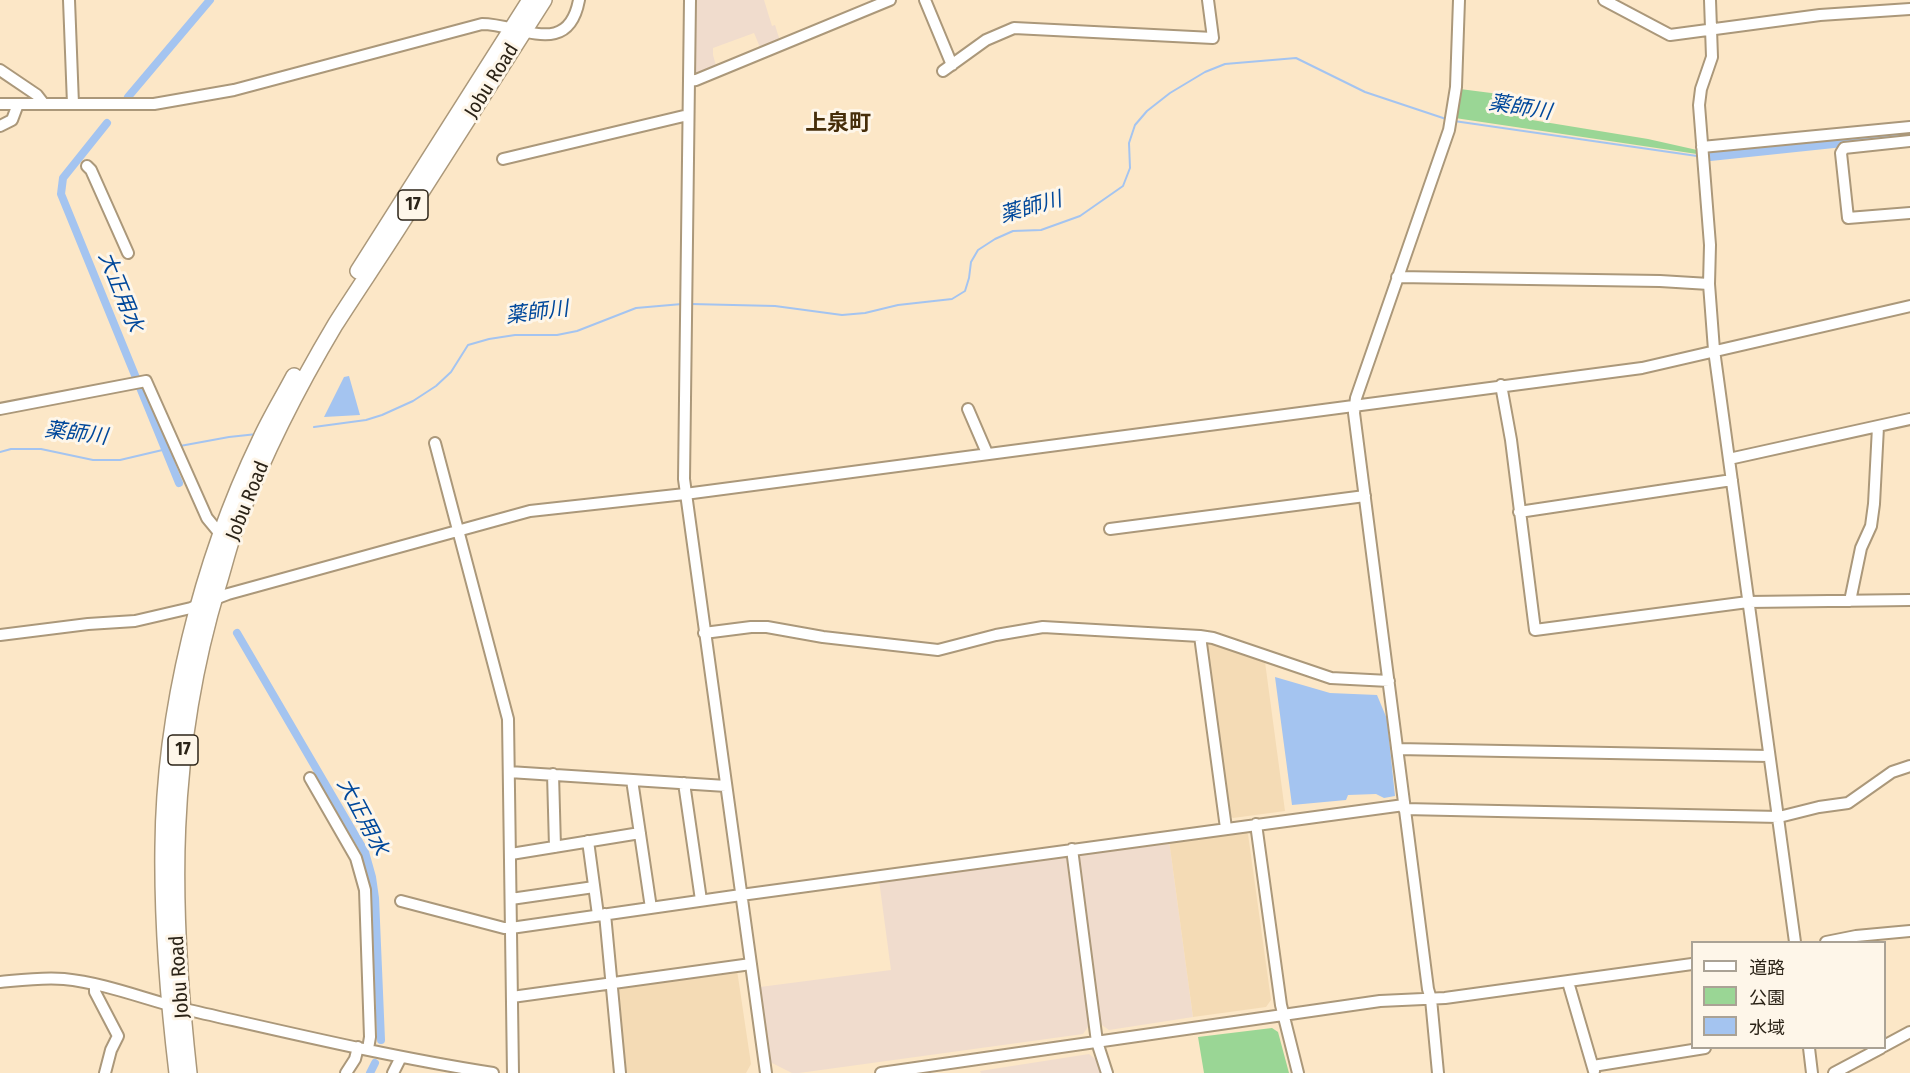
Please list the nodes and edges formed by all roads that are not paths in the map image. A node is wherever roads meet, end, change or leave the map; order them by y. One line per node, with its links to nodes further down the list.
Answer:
1 (69, 0): 20 (street)
2 (530, 0): 13 (highway, Jobu Road / 17)
3 (544, 0): 13 (highway, Jobu Road / 17)
4 (579, 0): 13 (street)
5 (690, 0): 16 (street)
6 (890, 0): 16 (street)
7 (925, 0): 8 (street)
8 (1208, 0)
9 (1459, 0): 30 (street)
10 (1604, 0): 14 (street)
11 (1710, 0): 14 (street)
12 (1910, 9): 14 (street)
13 (518, 29): 20 (street); 40 (highway, Jobu Road / 17)
14 (1712, 30): 25 (street)
15 (0, 70): 19 (street)
16 (689, 81): 21 (street)
17 (0, 104): 18 (street)
18 (18, 104): 19 (street); 22 (street)
19 (44, 104): 20 (street)
20 (73, 104)
21 (688, 115): 26 (street); 45 (street)
22 (0, 126)
23 (1910, 128): 25 (street)
24 (1910, 141): 28 (street)
25 (1702, 147): 31 (street)
26 (503, 159)
27 (87, 166): 29 (street)
28 (1910, 213)
29 (128, 253)
30 (1397, 277): 31 (street); 35 (street)
31 (1709, 284): 33 (street)
32 (1910, 306): 33 (street)
33 (1714, 350): 34 (street); 43 (street)
34 (1501, 385): 35 (street); 47 (street)
35 (1354, 406): 42 (street); 46 (street)
36 (0, 409): 50 (street)
37 (968, 409): 42 (street)
38 (1910, 419): 39 (street)
39 (1878, 427): 43 (street); 53 (street)
40 (266, 441): 50 (highway, Jobu Road / 17); 51 (highway, Jobu Road / 17)
41 (435, 443): 49 (street)
42 (987, 453): 45 (street)
43 (1730, 459): 44 (street)
44 (1732, 480): 47 (street); 54 (street)
45 (685, 494): 49 (street); 56 (street)
46 (1365, 496): 48 (street); 59 (street)
47 (1519, 512): 54 (street)
48 (1110, 529)
49 (458, 530): 51 (street); 63 (street)
50 (221, 535): 55 (highway, Jobu Road / 17)
51 (214, 598): 55 (street); 97 (highway, Jobu Road / 17)
52 (1910, 600): 53 (street)
53 (1850, 601): 54 (street)
54 (1748, 602): 61 (street)
55 (200, 604): 57 (street); 97 (highway, Jobu Road / 17)
56 (704, 633): 58 (street); 68 (street)
57 (0, 635)
58 (1200, 636): 59 (street); 72 (street)
59 (1389, 681): 60 (street)
60 (1397, 748): 61 (street); 69 (street)
61 (1769, 756): 70 (street)
62 (1909, 768): 70 (street)
63 (509, 772): 64 (street); 77 (street)
64 (553, 774): 66 (street); 75 (street)
65 (310, 778): 102 (street)
66 (632, 780): 67 (street); 73 (street)
67 (684, 783): 68 (street); 81 (street)
68 (726, 786): 79 (street)
69 (1404, 807): 70 (street); 71 (street); 96 (street)
70 (1779, 817): 87 (street)
71 (1256, 824): 72 (street); 98 (street)
72 (1226, 828): 76 (street)
73 (640, 833): 74 (street); 83 (street)
74 (588, 841): 75 (street); 78 (street)
75 (555, 847): 77 (street)
76 (1072, 849): 79 (street); 100 (street)
77 (511, 854): 80 (street)
78 (594, 887): 80 (street); 84 (street)
79 (741, 894): 81 (street); 89 (street)
80 (511, 899): 85 (street)
81 (701, 900): 83 (street)
82 (401, 901): 85 (street)
83 (651, 908): 84 (street)
84 (601, 915): 85 (street); 93 (street)
85 (511, 928): 95 (street)
86 (1910, 932): 88 (street)
87 (1795, 941)
88 (1831, 941)
89 (751, 964): 93 (street); 116 (street)
90 (1691, 964): 92 (street)
91 (0, 982): 94 (street)
92 (1568, 982): 96 (street); 107 (street)
93 (611, 984): 95 (street); 115 (street)
94 (95, 985): 97 (street); 108 (street)
95 (512, 997): 114 (street)
96 (1431, 999): 98 (street); 120 (street)
97 (176, 1006): 102 (street); 109 (highway, Jobu Road / 17); 110 (highway, Jobu Road / 17)
98 (1283, 1015): 100 (street); 119 (street)
99 (1910, 1032): 101 (street)
100 (1097, 1042): 117 (street); 118 (street)
101 (1886, 1044)
102 (363, 1048): 106 (street); 111 (street)
103 (1695, 1049): 107 (street)
104 (1809, 1049): 121 (street)
105 (1878, 1049): 122 (street)
106 (401, 1057): 112 (street); 113 (street)
107 (1594, 1070)
108 (105, 1073)
109 (177, 1073)
110 (189, 1073)
111 (346, 1073)
112 (393, 1073)
113 (493, 1073)
114 (513, 1073)
115 (620, 1073)
116 (766, 1073)
117 (881, 1073)
118 (1107, 1073)
119 (1298, 1073)
120 (1438, 1073)
121 (1812, 1073)
122 (1834, 1073)

